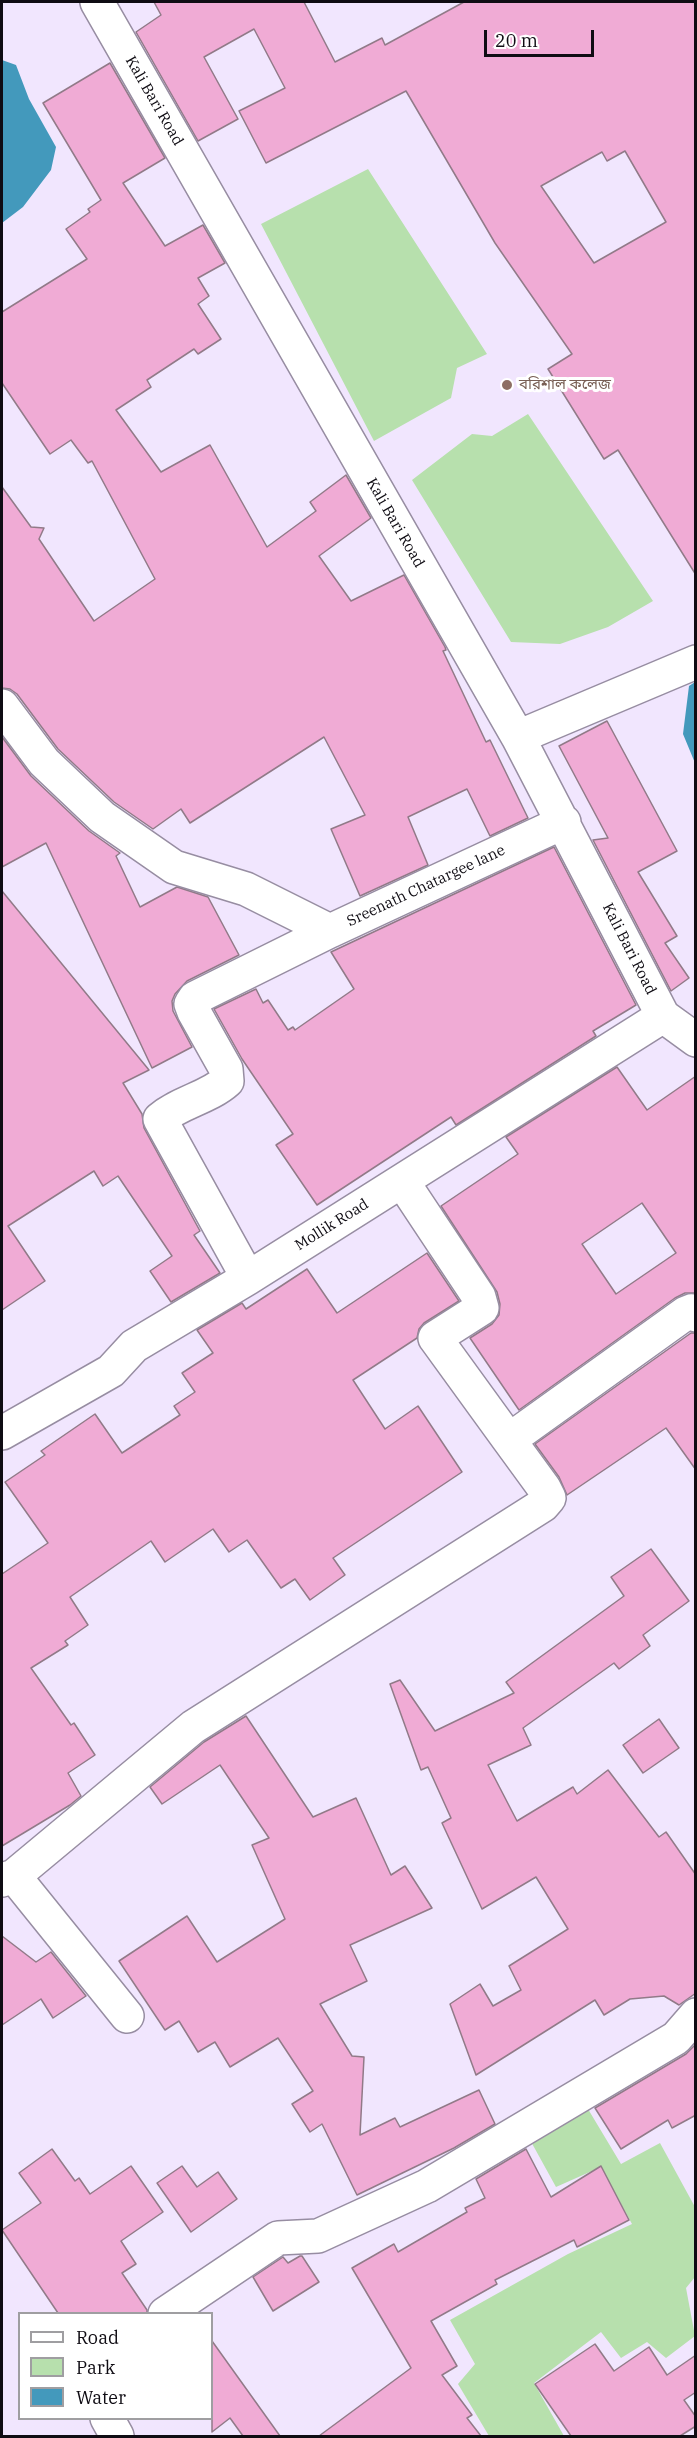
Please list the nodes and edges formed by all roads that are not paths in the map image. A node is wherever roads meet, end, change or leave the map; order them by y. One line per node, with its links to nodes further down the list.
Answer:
1 (97, 2): 4 (street, Kali Bari Road)
2 (696, 662): 4 (street)
3 (2, 706): 6 (street, Sreenath Chatargee lane)
4 (518, 736): 5 (street, Kali Bari Road)
5 (564, 822): 6 (street, Sreenath Chatargee lane); 7 (street, Kali Bari Road)
6 (330, 931): 10 (street)
7 (663, 1016): 8 (street, Kali Bari Road); 9 (street, Mollik Road)
8 (696, 1040)
9 (402, 1181): 10 (street, Mollik Road); 13 (street)
10 (248, 1278): 12 (street, Mollik Road)
11 (696, 1316): 13 (street)
12 (2, 1433)
13 (509, 1440): 14 (street)
14 (8, 1878): 16 (street)
15 (696, 2015): 17 (street)
16 (127, 2016)
17 (167, 2312)
18 (108, 2420): 19 (street)
19 (117, 2436)

